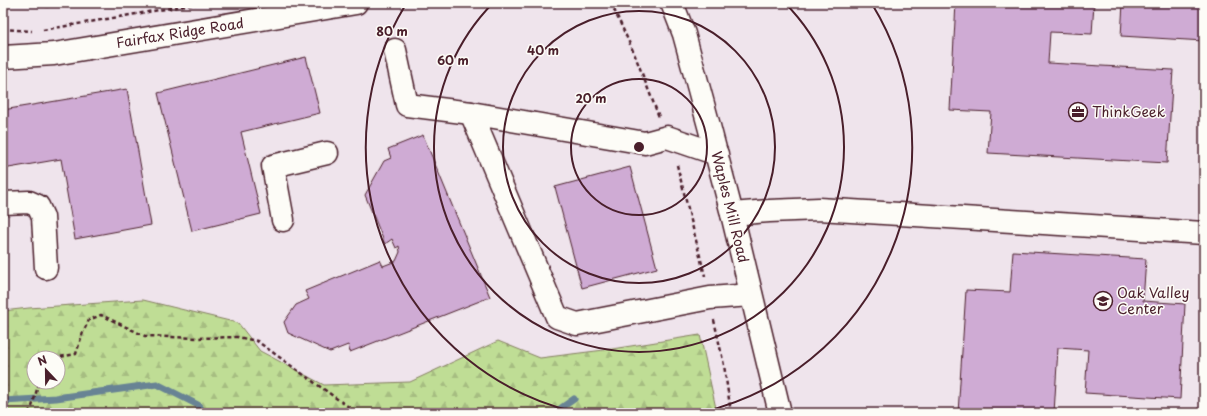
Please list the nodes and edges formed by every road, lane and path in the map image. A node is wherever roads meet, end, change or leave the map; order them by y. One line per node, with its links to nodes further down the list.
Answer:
1 (200, 3): 5 (path)
2 (356, 3): 7 (main road, Fairfax Ridge Road)
3 (611, 3): 9 (path)
4 (672, 3): 11 (main road, Waples Mill Road)
5 (3, 29)
6 (395, 50): 8 (main road)
7 (3, 57)
8 (471, 113): 9 (main road); 18 (main road)
9 (666, 138): 11 (main road); 18 (path)
10 (327, 153): 14 (main road)
11 (717, 154): 13 (main road, Waples Mill Road)
12 (3, 203): 16 (main road)
13 (732, 214): 15 (main road); 17 (main road, Waples Mill Road)
14 (283, 220)
15 (1204, 232)
16 (46, 268)
17 (751, 295): 18 (main road); 24 (main road, Waples Mill Road)
18 (710, 298): 23 (path)
19 (66, 356): 22 (path)
20 (36, 390): 21 (path)
21 (28, 413)
22 (358, 413)
23 (731, 413)
24 (780, 413)

